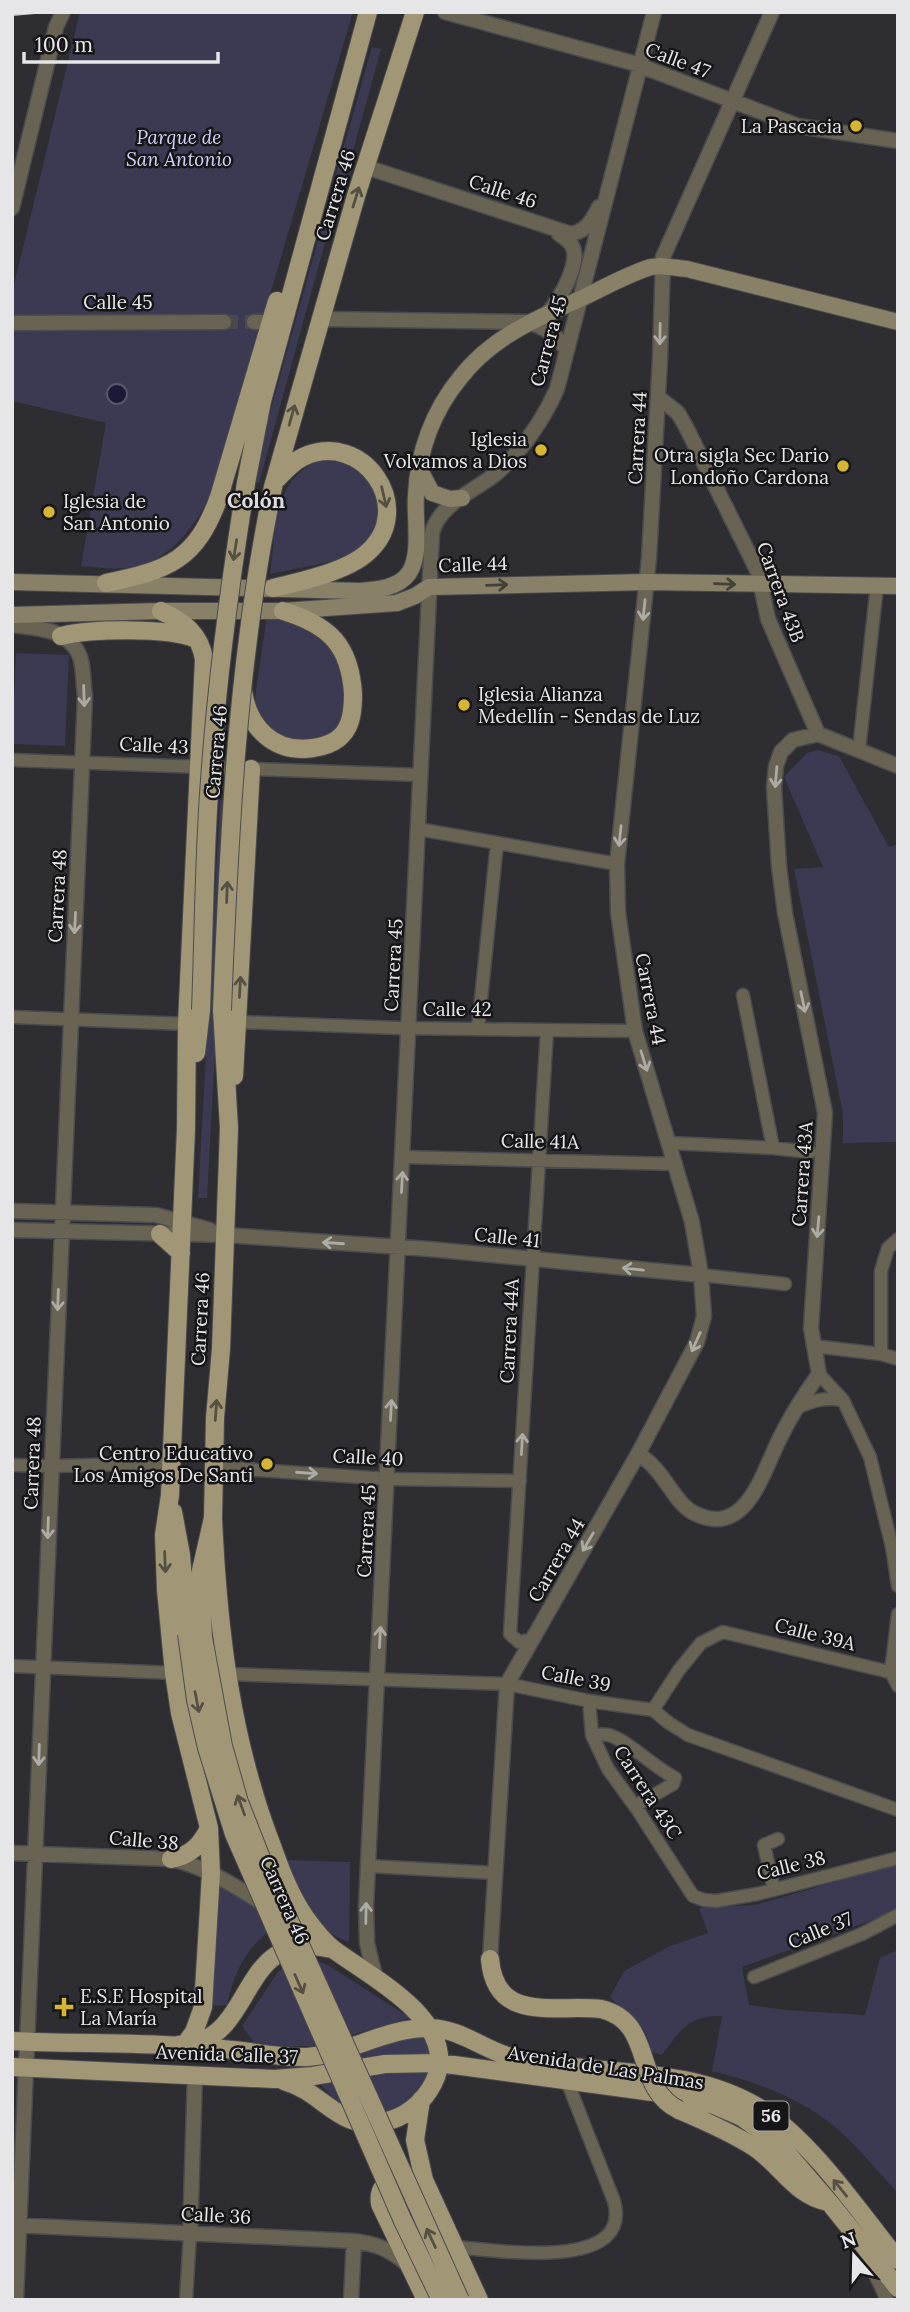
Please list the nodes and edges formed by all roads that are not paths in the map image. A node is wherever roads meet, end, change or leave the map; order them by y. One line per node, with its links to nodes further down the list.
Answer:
1 (63, 12): 13 (street)
2 (368, 12): 11 (main road, Carrera 46)
3 (415, 12): 10 (main road, Carrera 46)
4 (445, 12): 7 (street, Calle 47)
5 (654, 12): 7 (street, Carrera 45)
6 (772, 12): 8 (street, Carrera 44)
7 (640, 66): 8 (street, Calle 47); 12 (street, Carrera 45)
8 (732, 102): 9 (street, Calle 47); 15 (street, Carrera 44)
9 (898, 141)
10 (366, 167): 14 (street, Calle 46); 18 (main road, Carrera 46, one-way to 10)
11 (319, 186): 30 (main road, Carrera 46); 64 (main road, Carrera 46, one-way to 64, bridge)
12 (608, 191): 14 (street, Calle 46); 16 (street, Carrera 45)
13 (12, 208)
14 (554, 230): 17 (street, Carrera 45)
15 (661, 266): 16 (main road); 21 (main road); 24 (street, Carrera 44, one-way to 24)
16 (580, 299): 17 (main road); 23 (street, Carrera 45)
17 (548, 313): 20 (main road)
18 (321, 319): 20 (street); 26 (main road, Carrera 46, one-way to 18)
19 (223, 322): 22 (street, Calle 45)
20 (528, 322): 23 (street); 25 (main road)
21 (898, 322)
22 (12, 323)
23 (567, 350): 27 (street, Carrera 45)
24 (658, 397): 29 (street, Carrera 44); 31 (street, Carrera 43B)
25 (419, 468): 27 (main road); 35 (main road)
26 (274, 484): 35 (main road, one-way to 35); 42 (main road, Carrera 46, bridge)
27 (462, 498): 34 (street, Carrera 45)
28 (12, 582): 30 (main road)
29 (647, 582): 31 (main road, Calle 44, one-way to 31); 34 (main road, Calle 44, one-way to 29); 53 (street, Carrera 44, one-way to 53)
30 (106, 583): 35 (main road)
31 (760, 585): 32 (main road, Calle 44); 43 (street, Carrera 43B)
32 (877, 585): 33 (main road, Calle 44); 44 (street)
33 (898, 586)
34 (429, 587): 37 (main road, Calle 44); 50 (street, Carrera 45)
35 (273, 588)
36 (161, 611): 37 (main road, Calle 44); 38 (main road, Calle 44); 41 (main road)
37 (283, 611): 42 (main road)
38 (12, 615)
39 (12, 625): 40 (street)
40 (61, 636): 41 (main road); 46 (street, Carrera 48, one-way to 46)
41 (198, 640): 48 (main road, Carrera 46)
42 (243, 691): 63 (main road, Carrera 46, one-way to 42, bridge)
43 (818, 734): 44 (street); 84 (street, Carrera 43A, one-way to 84)
44 (859, 750): 47 (street)
45 (12, 760): 46 (street, Calle 43)
46 (82, 761): 48 (street, Calle 43); 56 (street, Carrera 48, one-way to 56)
47 (898, 765)
48 (198, 767): 49 (street, Calle 43); 58 (main road, Carrera 46)
49 (251, 769): 50 (street, Calle 43); 57 (main road, one-way to 49)
50 (421, 775): 51 (street, Carrera 45)
51 (418, 829): 52 (street); 59 (street, Carrera 45)
52 (497, 843): 53 (street); 60 (street)
53 (617, 864): 62 (street, Carrera 44)
54 (743, 995): 66 (street)
55 (12, 1017): 56 (street)
56 (70, 1019): 58 (street); 72 (street, Carrera 48)
57 (238, 1023): 59 (street, Calle 42); 63 (main road)
58 (187, 1024): 64 (main road, Carrera 46)
59 (409, 1028): 60 (street, Calle 42); 68 (street, Carrera 45)
60 (478, 1028): 61 (street, Calle 42)
61 (547, 1030): 62 (street, Calle 42); 69 (street, Carrera 44A)
62 (635, 1031): 65 (street, Carrera 44, one-way to 65)
63 (229, 1128): 77 (main road, Carrera 46)
64 (186, 1129): 73 (main road, Carrera 46)
65 (670, 1143): 66 (street); 70 (street, Carrera 44)
66 (773, 1148): 67 (street)
67 (810, 1152)
68 (403, 1157): 69 (street, Calle 41A); 79 (street, Carrera 45, one-way to 68)
69 (539, 1160): 70 (street, Calle 41A); 81 (street, Carrera 44A)
70 (676, 1164): 82 (street, Carrera 44)
71 (12, 1211): 72 (street, Calle 41)
72 (62, 1213): 73 (street, Calle 41); 75 (street, Carrera 48)
73 (182, 1228): 76 (street, Calle 41); 77 (street, Calle 41); 80 (main road, Carrera 46)
74 (12, 1230): 75 (street, Calle 41)
75 (61, 1232): 76 (street, Calle 41); 93 (street, Carrera 48, one-way to 93)
76 (160, 1234): 80 (main road)
77 (225, 1235): 79 (street, Calle 41, one-way to 77); 94 (main road, Carrera 46, one-way to 77)
78 (893, 1243): 85 (street)
79 (399, 1247): 81 (street, Calle 41); 95 (street, Carrera 45, one-way to 79)
80 (181, 1254): 91 (main road, Carrera 46)
81 (533, 1259): 82 (street, Calle 41, one-way to 81); 96 (street, Carrera 44A, one-way to 81)
82 (701, 1275): 83 (street, Calle 41); 90 (street, Carrera 44, one-way to 90)
83 (785, 1284)
84 (813, 1346): 85 (street); 87 (street, Carrera 43A)
85 (881, 1354): 86 (street)
86 (898, 1359)
87 (819, 1374): 88 (street); 89 (street)
88 (843, 1400): 89 (street); 99 (street)
89 (796, 1408): 90 (street)
90 (638, 1454): 102 (street, Carrera 44, one-way to 102)
91 (172, 1463): 93 (street); 97 (main road, Carrera 46)
92 (12, 1465): 93 (street)
93 (51, 1466): 104 (street, Carrera 48, one-way to 104)
94 (215, 1466): 95 (street, Calle 40, one-way to 95); 98 (main road, Carrera 46)
95 (388, 1479): 96 (street, Calle 40); 108 (street, Carrera 45, one-way to 95)
96 (520, 1481): 102 (street, Carrera 44A)
97 (170, 1495): 101 (main road, Carrera 46); 105 (main road, Carrera 46, one-way to 105)
98 (214, 1518): 101 (main road, Carrera 46); 107 (main road, Carrera 46)
99 (898, 1586)
100 (898, 1614): 106 (street)
101 (195, 1636): 156 (main road, Carrera 46, one-way to 156, bridge); 157 (main road, Carrera 46, one-way to 101, bridge)
102 (533, 1639): 109 (street, Carrera 44)
103 (12, 1666): 104 (street)
104 (42, 1667): 105 (street); 120 (street, Carrera 48, one-way to 120)
105 (174, 1673): 117 (main road, Carrera 46)
106 (895, 1673): 110 (street); 112 (street, Calle 39A)
107 (226, 1674): 108 (street, Calle 39); 116 (main road, Carrera 46)
108 (378, 1681): 109 (street, Calle 39); 123 (street, Carrera 45)
109 (507, 1684): 111 (street, Calle 39); 125 (street, Carrera 44)
110 (898, 1686)
111 (589, 1702): 112 (street, Calle 39); 113 (street, Carrera 43C)
112 (653, 1710): 115 (street, Calle 39)
113 (592, 1735): 114 (street, Carrera 43C); 114 (street)
114 (635, 1806): 127 (street, Carrera 43C)
115 (898, 1810)
116 (260, 1815): 117 (main road); 129 (main road, Carrera 46)
117 (208, 1828): 122 (main road); 124 (main road, Carrera 46)
118 (778, 1839): 126 (street)
119 (12, 1853): 120 (street, Calle 38)
120 (35, 1853): 122 (street, Calle 38); 134 (street, Carrera 48)
121 (898, 1858): 126 (street, Calle 38)
122 (171, 1859): 124 (street, Calle 38)
123 (368, 1866): 125 (street); 132 (street, Carrera 45, one-way to 123)
124 (211, 1873): 129 (street, Calle 38); 135 (main road, Carrera 46)
125 (495, 1873): 130 (street, Carrera 44)
126 (774, 1889): 127 (street, Calle 38)
127 (693, 1896)
128 (898, 1915): 131 (street, Calle 37)
129 (332, 1949): 132 (main road, Carrera 46); 135 (main road)
130 (490, 1959): 143 (main road, bridge)
131 (754, 1976)
132 (376, 1980): 133 (main road, Carrera 46)
133 (431, 2028): 135 (main road, Avenida Calle 37); 137 (main road); 149 (main road, Avenida de Las Palmas / 56, one-way to 133)
134 (19, 2041): 135 (main road, Avenida Calle 37); 136 (street, Carrera 48)
135 (176, 2046)
136 (19, 2067): 138 (main road, Avenida Calle 37); 144 (street, Carrera 48)
137 (444, 2069): 139 (main road, Avenida Calle 37); 140 (main road, Avenida de Las Palmas / 56); 141 (main road)
138 (195, 2075): 139 (main road, Avenida Calle 37); 145 (street)
139 (274, 2079): 141 (main road)
140 (567, 2081): 143 (main road, Avenida de Las Palmas / 56); 148 (street)
141 (421, 2100): 142 (main road)
142 (424, 2180): 148 (main road); 150 (main road)
143 (829, 2202): 146 (main road, Avenida de Las Palmas / 56)
144 (15, 2225): 145 (street, Calle 36); 152 (street, Carrera 48)
145 (190, 2234): 147 (street, Calle 36); 153 (street)
146 (859, 2238): 151 (main road, Avenida de Las Palmas / 56); 159 (street)
147 (354, 2241): 150 (street, Calle 36); 154 (street)
148 (456, 2247): 158 (main road)
149 (898, 2260)
150 (411, 2267): 155 (main road)
151 (898, 2288)
152 (16, 2300)
153 (186, 2300)
154 (351, 2300)
155 (426, 2300)
156 (441, 2300)
157 (460, 2300)
158 (479, 2300)
159 (887, 2300)

